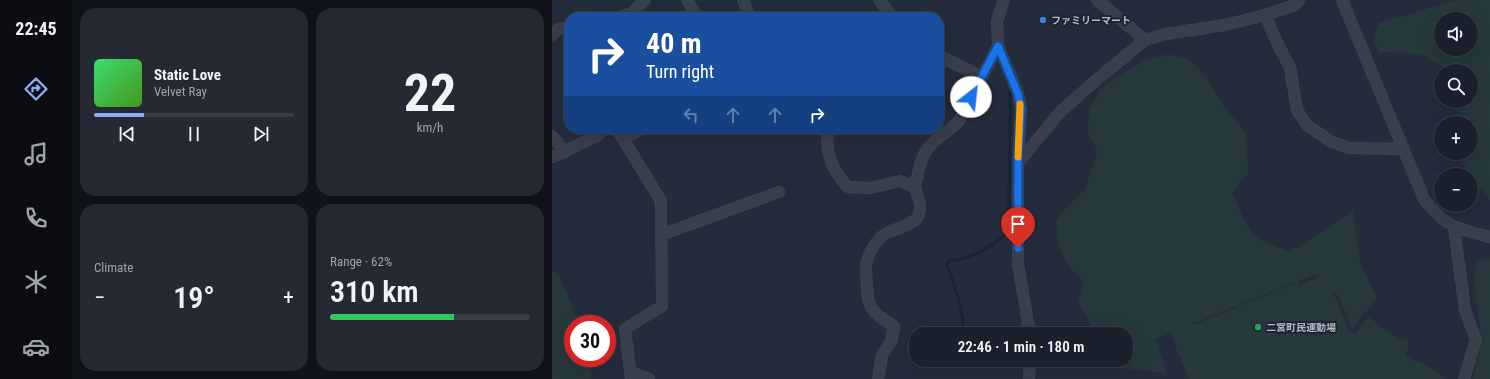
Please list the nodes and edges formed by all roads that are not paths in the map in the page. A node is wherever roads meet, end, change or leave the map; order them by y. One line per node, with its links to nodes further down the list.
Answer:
1 (645, 0): 9 (street)
2 (687, 0): 10 (street)
3 (743, 0): 11 (street)
4 (879, 0): 12 (street)
5 (1004, 0): 17 (street)
6 (1097, 0): 16 (street)
7 (1300, 0): 13 (street)
8 (1342, 0): 26 (street)
9 (633, 12)
10 (694, 12)
11 (748, 12)
12 (889, 12)
13 (1266, 16): 16 (street); 26 (street)
14 (564, 28): 15 (street)
15 (554, 29)
16 (1145, 40): 29 (street)
17 (998, 46): 19 (street); 29 (street)
18 (944, 58): 19 (street)
19 (982, 77): 30 (street)
20 (599, 134): 27 (street)
21 (620, 134): 25 (street)
22 (632, 134): 25 (street)
23 (828, 134): 30 (street)
24 (552, 136): 27 (street)
25 (623, 139): 33 (street)
26 (1403, 150): 32 (street)
27 (565, 152): 28 (street)
28 (552, 157)
29 (1018, 163): 35 (street)
30 (915, 187): 39 (street)
31 (779, 192): 33 (street)
32 (1454, 227): 34 (street); 41 (street)
33 (661, 235): 37 (street)
34 (1490, 237)
35 (1029, 327)
36 (1030, 367): 40 (street)
37 (630, 376): 38 (street)
38 (649, 379)
39 (878, 379)
40 (1029, 379)
41 (1464, 379)

